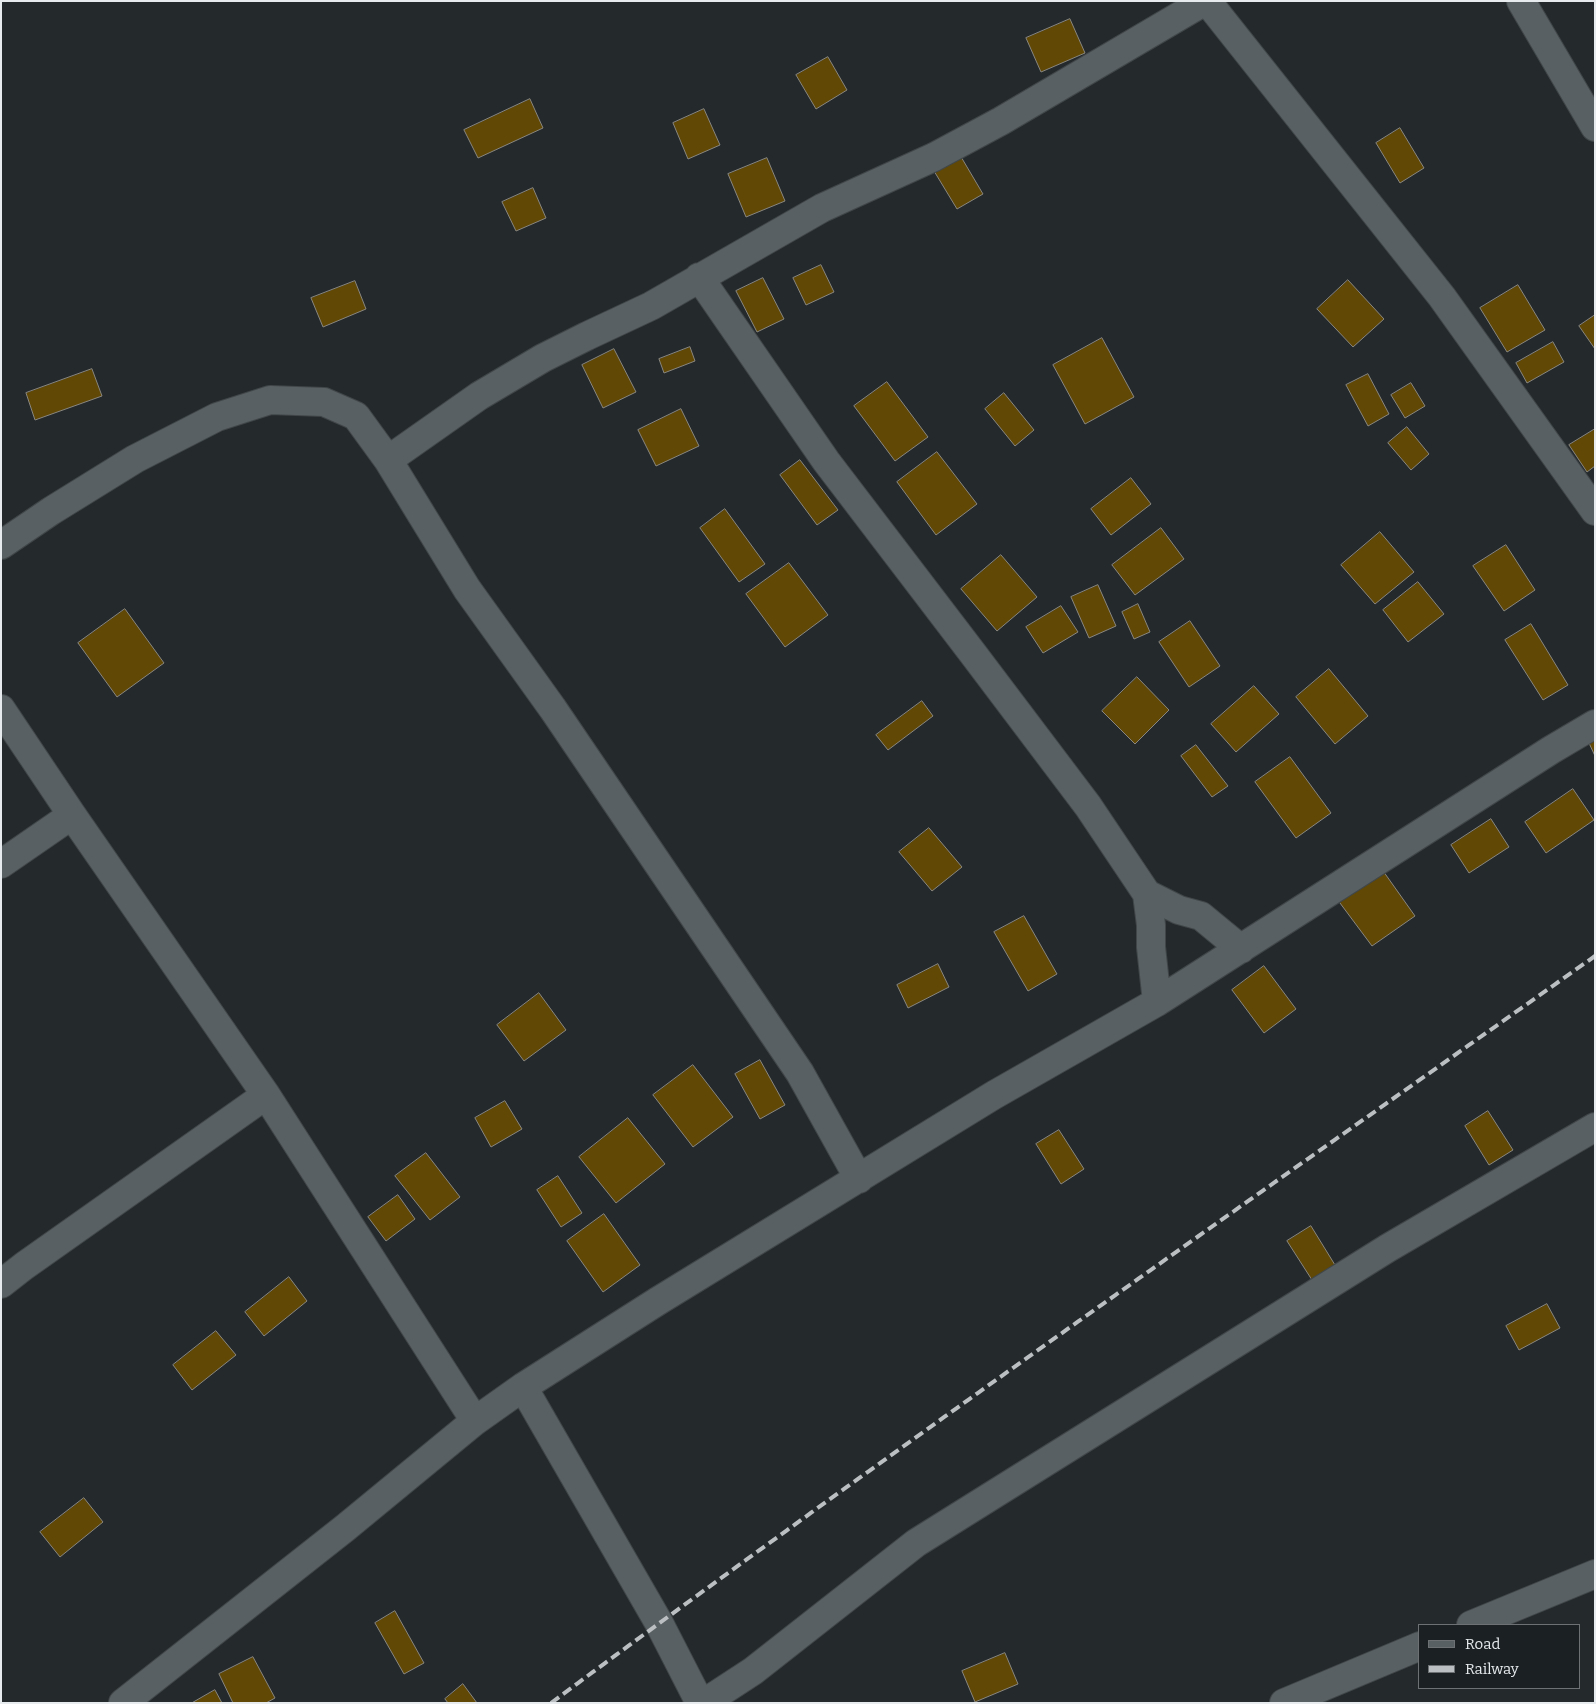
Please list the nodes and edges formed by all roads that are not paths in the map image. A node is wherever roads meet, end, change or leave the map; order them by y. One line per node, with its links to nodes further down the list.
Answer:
1 (1206, 1): 4 (street); 6 (street)
2 (1521, 1): 3 (street)
3 (1595, 127)
4 (699, 277): 5 (street); 12 (street)
5 (388, 460): 7 (street); 17 (street)
6 (1595, 511)
7 (1, 545)
8 (1, 709): 10 (street)
9 (1595, 724): 13 (street)
10 (72, 815): 11 (street); 15 (street)
11 (1, 864)
12 (1147, 894): 13 (street); 14 (street)
13 (1241, 949): 14 (street)
14 (1157, 1002): 17 (street)
15 (266, 1095): 18 (street); 20 (street)
16 (1595, 1127): 26 (street)
17 (859, 1178): 19 (street)
18 (1, 1284)
19 (523, 1387): 20 (street); 25 (street)
20 (475, 1421): 24 (street)
21 (1595, 1574): 22 (street)
22 (1473, 1624)
23 (1418, 1647): 27 (street)
24 (122, 1703)
25 (700, 1703)
26 (704, 1703)
27 (1284, 1703)

